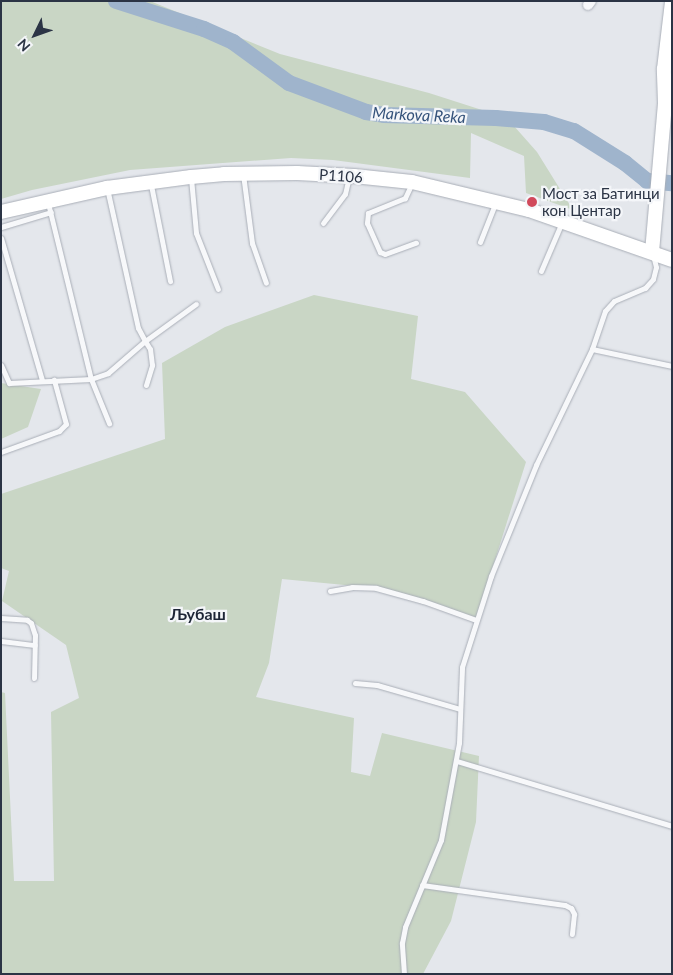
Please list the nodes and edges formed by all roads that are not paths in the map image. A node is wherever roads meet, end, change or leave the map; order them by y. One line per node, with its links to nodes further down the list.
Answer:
1 (672, 2): 3 (main road)
2 (672, 77): 3 (main road)
3 (667, 100): 19 (main road)
4 (243, 174): 5 (main road, P1106); 6 (main road, P1106); 23 (lane)
5 (350, 176): 8 (main road, P1106); 14 (lane)
6 (191, 177): 7 (main road, P1106); 24 (lane)
7 (151, 182): 9 (main road, P1106); 22 (lane)
8 (412, 182): 10 (main road, P1106); 18 (lane)
9 (107, 188): 11 (main road, P1106); 26 (lane)
10 (496, 201): 13 (main road, P1106); 17 (lane)
11 (49, 206): 12 (main road, P1106); 15 (lane); 30 (lane)
12 (1, 212)
13 (563, 221): 19 (main road, P1106); 21 (lane)
14 (323, 224)
15 (1, 227)
16 (1, 238): 31 (lane)
17 (480, 242)
18 (416, 243)
19 (652, 252): 20 (main road, P1106); 27 (lane)
20 (672, 260)
21 (541, 271)
22 (170, 281)
23 (266, 283)
24 (218, 290)
25 (196, 304): 26 (lane)
26 (146, 341): 30 (lane); 33 (lane)
27 (592, 350): 29 (lane); 38 (lane)
28 (1, 365): 31 (lane)
29 (672, 366)
30 (91, 379): 32 (lane); 34 (lane)
31 (42, 380): 32 (lane)
32 (54, 380): 35 (lane)
33 (146, 385)
34 (109, 422)
35 (1, 452)
36 (330, 591): 38 (lane)
37 (1, 618): 40 (lane)
38 (476, 620): 43 (lane)
39 (1, 641): 40 (lane)
40 (35, 645): 41 (lane)
41 (34, 678)
42 (355, 682): 43 (lane)
43 (460, 709): 44 (lane)
44 (457, 761): 45 (lane); 46 (lane)
45 (672, 826)
46 (422, 885): 47 (lane); 48 (lane)
47 (572, 934)
48 (404, 974)

